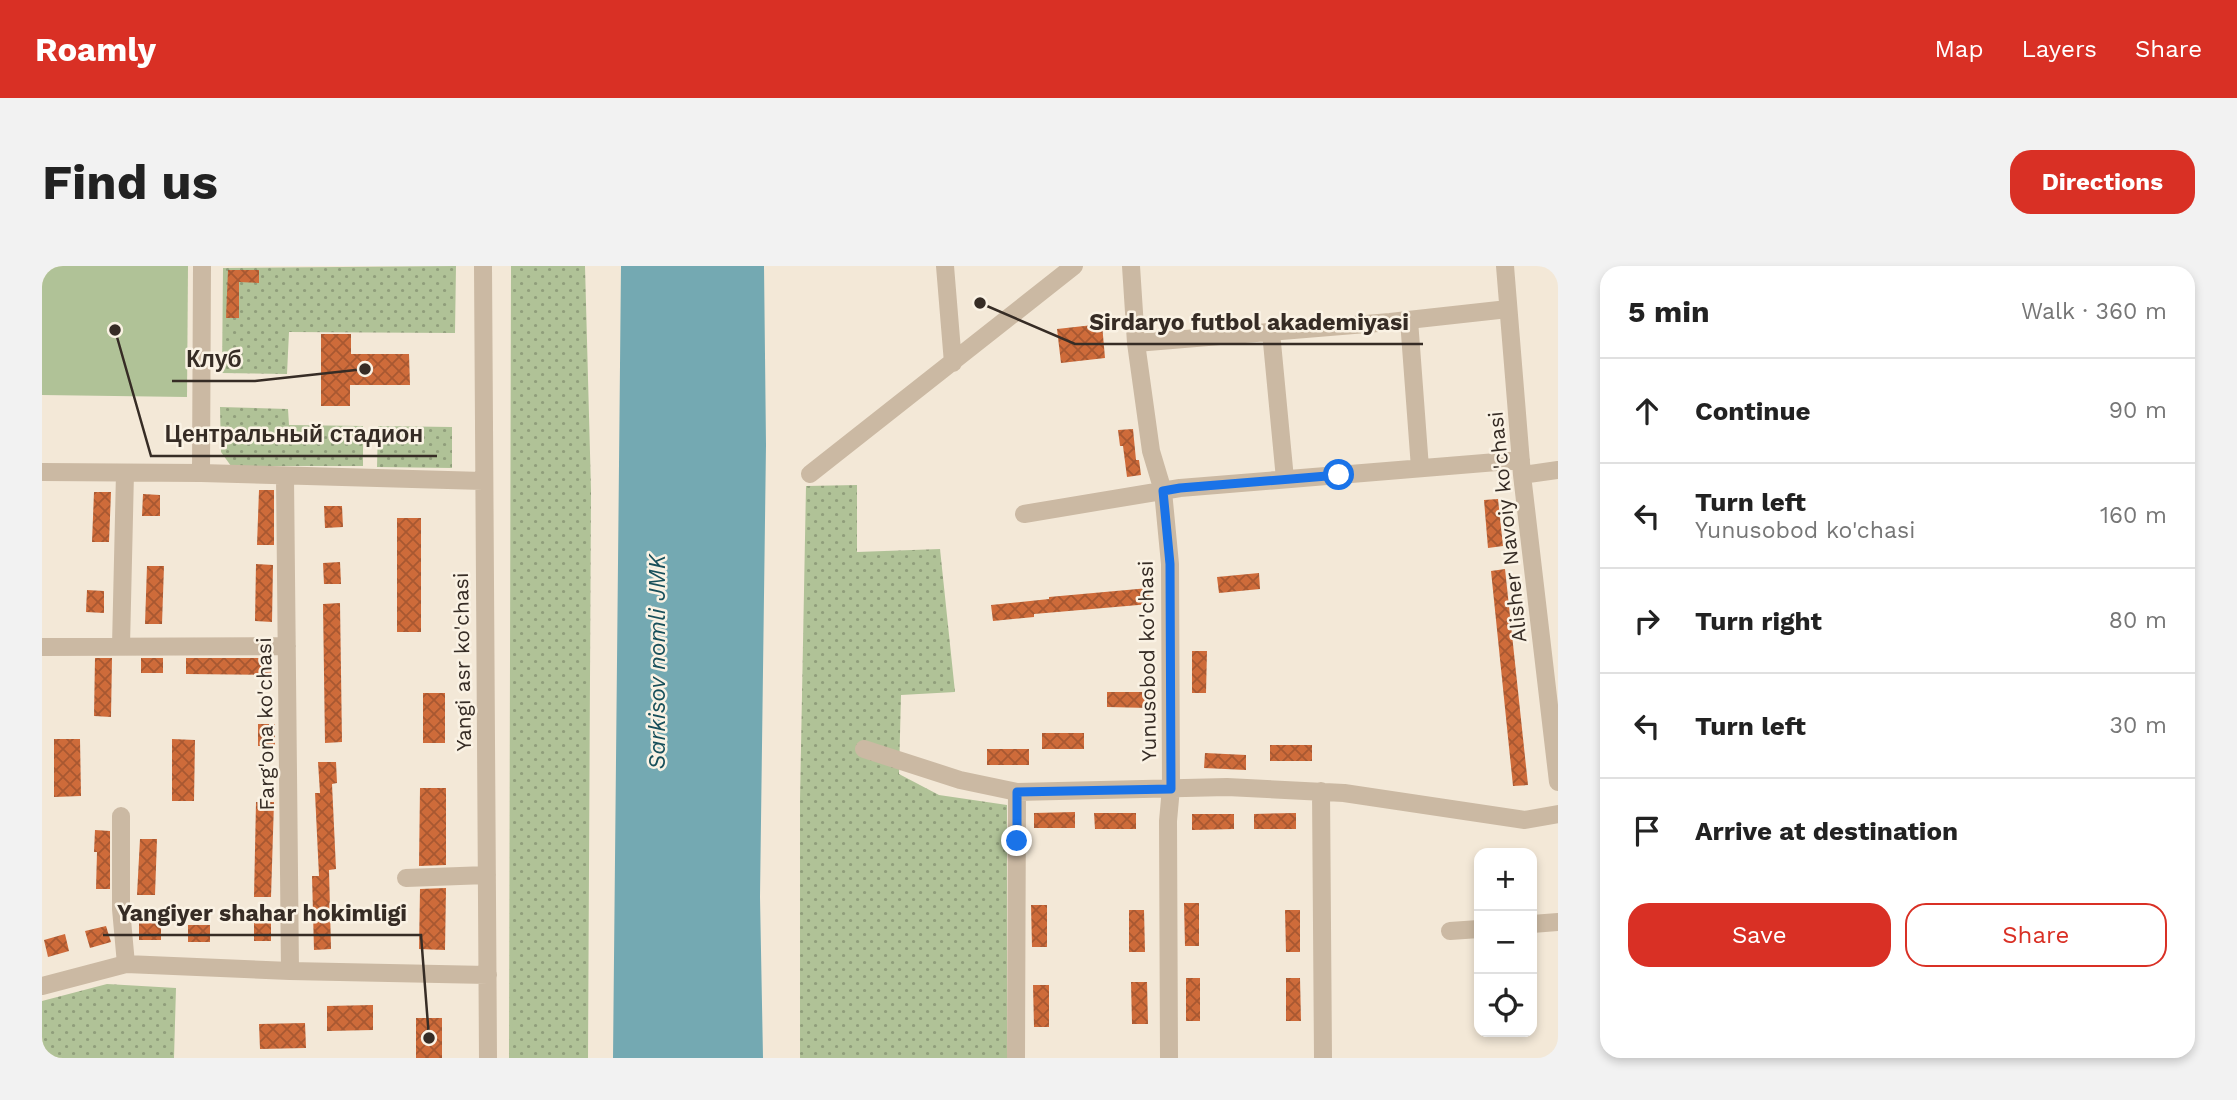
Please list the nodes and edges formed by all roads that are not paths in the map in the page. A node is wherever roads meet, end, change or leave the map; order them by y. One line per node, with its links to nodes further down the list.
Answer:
1 (202, 266): 17 (street)
2 (483, 266): 21 (street, Yangi asr ko'chasi)
3 (945, 266): 11 (street)
4 (1074, 266): 11 (street)
5 (1131, 266): 10 (street, Yunusobod ko'chasi)
6 (1505, 266): 7 (street, Alisher Navoiy ko'chasi)
7 (1508, 309): 8 (street); 12 (street, Alisher Navoiy ko'chasi)
8 (1409, 320): 9 (street); 13 (street)
9 (1271, 332): 10 (street); 20 (street)
10 (1136, 343): 22 (street, Yunusobod ko'chasi)
11 (953, 363): 18 (street)
12 (1521, 467): 13 (street); 14 (street); 27 (street, Alisher Navoiy ko'chasi)
13 (1420, 468): 20 (street)
14 (1558, 470)
15 (42, 472): 16 (street)
16 (125, 472): 17 (street); 24 (street)
17 (201, 473): 19 (street)
18 (810, 474)
19 (285, 477): 21 (street); 25 (street, Farg'ona ko'chasi)
20 (1285, 479): 22 (street)
21 (483, 481): 35 (street, Yangi asr ko'chasi)
22 (1163, 491): 23 (street); 30 (street, Yunusobod ko'chasi)
23 (1024, 514)
24 (121, 646): 25 (street); 26 (street)
25 (287, 646): 42 (street, Farg'ona ko'chasi)
26 (42, 647)
27 (1555, 736): 29 (street, Alisher Navoiy ko'chasi)
28 (864, 749): 32 (street)
29 (1558, 782)
30 (1171, 789): 31 (street); 32 (street); 47 (street, Yunusobod ko'chasi)
31 (1321, 791): 33 (street); 48 (street)
32 (1017, 792): 46 (street)
33 (1558, 814)
34 (121, 816): 41 (street)
35 (487, 874): 36 (street); 43 (street, Yangi asr ko'chasi)
36 (406, 878)
37 (1558, 922): 38 (street)
38 (1537, 924)
39 (1474, 929): 40 (street)
40 (1450, 931)
41 (126, 964): 42 (street); 44 (street)
42 (290, 971): 43 (street)
43 (488, 975): 45 (street, Yangi asr ko'chasi)
44 (42, 986)
45 (488, 1058)
46 (1016, 1058)
47 (1168, 1058)
48 (1323, 1058)

